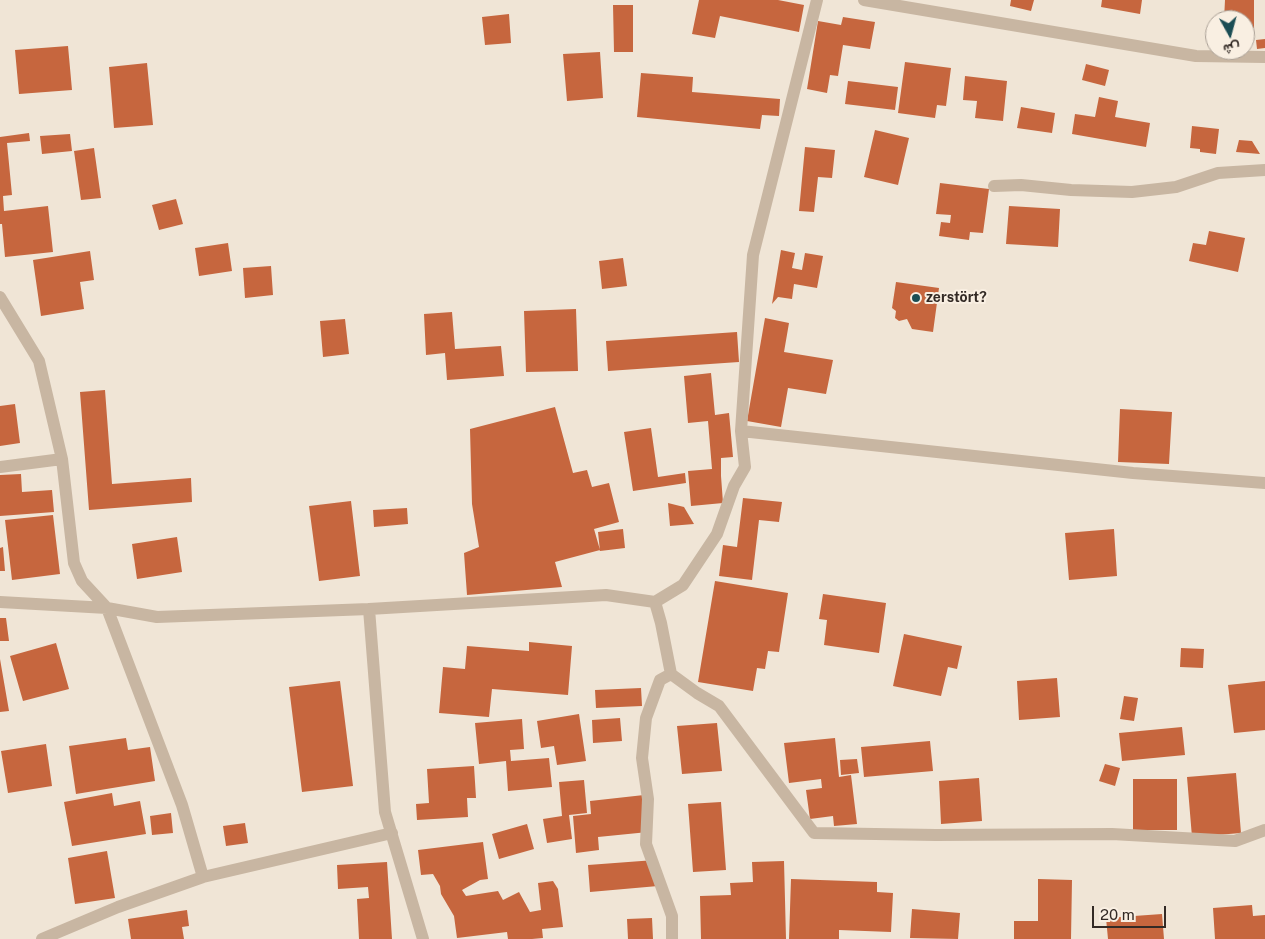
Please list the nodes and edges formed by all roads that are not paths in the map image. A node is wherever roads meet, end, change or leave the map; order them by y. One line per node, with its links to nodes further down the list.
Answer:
1 (817, 0): 7 (street)
2 (864, 0): 3 (street)
3 (1265, 57)
4 (1265, 170): 5 (street)
5 (994, 186)
6 (0, 297): 8 (street)
7 (741, 431): 10 (street); 12 (street)
8 (62, 459): 9 (street); 13 (street)
9 (0, 467)
10 (1265, 484)
11 (0, 602): 13 (street)
12 (655, 602): 14 (street); 15 (street)
13 (107, 608): 14 (street); 18 (street)
14 (368, 609): 17 (street)
15 (671, 674): 16 (street); 21 (street)
16 (1265, 830)
17 (392, 833): 18 (street); 20 (street)
18 (203, 877): 19 (street)
19 (42, 939)
20 (423, 939)
21 (672, 939)

